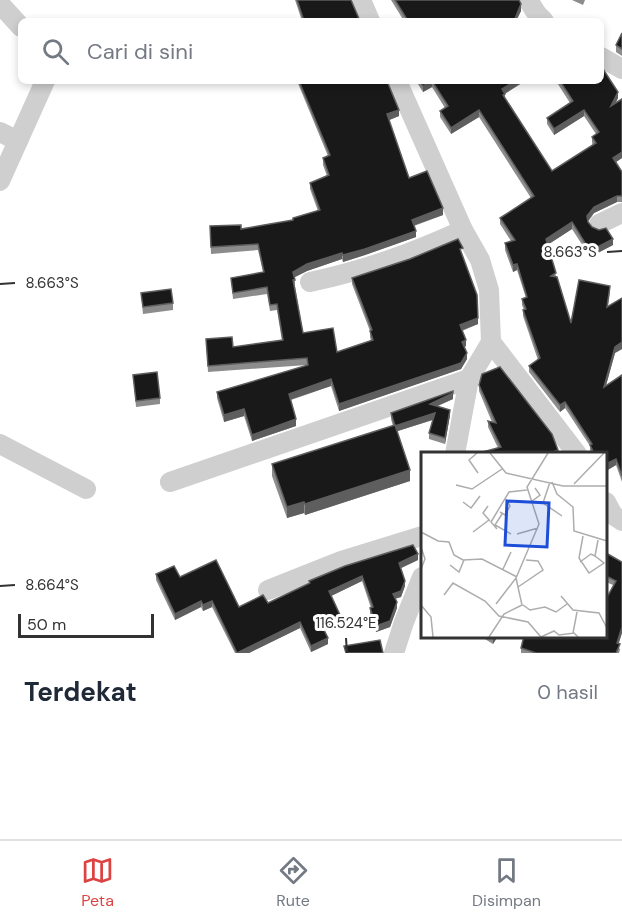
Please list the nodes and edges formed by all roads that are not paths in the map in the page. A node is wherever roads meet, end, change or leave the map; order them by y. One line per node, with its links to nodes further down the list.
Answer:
1 (361, 0): 4 (street)
2 (528, 0): 5 (street)
3 (0, 4): 6 (street)
4 (369, 18)
5 (541, 18)
6 (18, 24)
7 (604, 59): 8 (street)
8 (622, 69)
9 (44, 84): 12 (street)
10 (398, 84): 16 (street)
11 (0, 132): 12 (street)
12 (18, 141): 13 (street)
13 (0, 181)
14 (622, 213): 15 (street)
15 (599, 224)
16 (463, 230): 17 (street); 18 (street)
17 (310, 282)
18 (491, 342): 19 (street); 22 (street)
19 (469, 379): 21 (street); 23 (street)
20 (0, 444): 24 (street)
21 (455, 452)
22 (576, 452)
23 (170, 482)
24 (86, 489)
25 (607, 504): 26 (street)
26 (622, 521)
27 (421, 537): 29 (street)
28 (421, 582): 30 (street)
29 (267, 590)
30 (394, 653)

